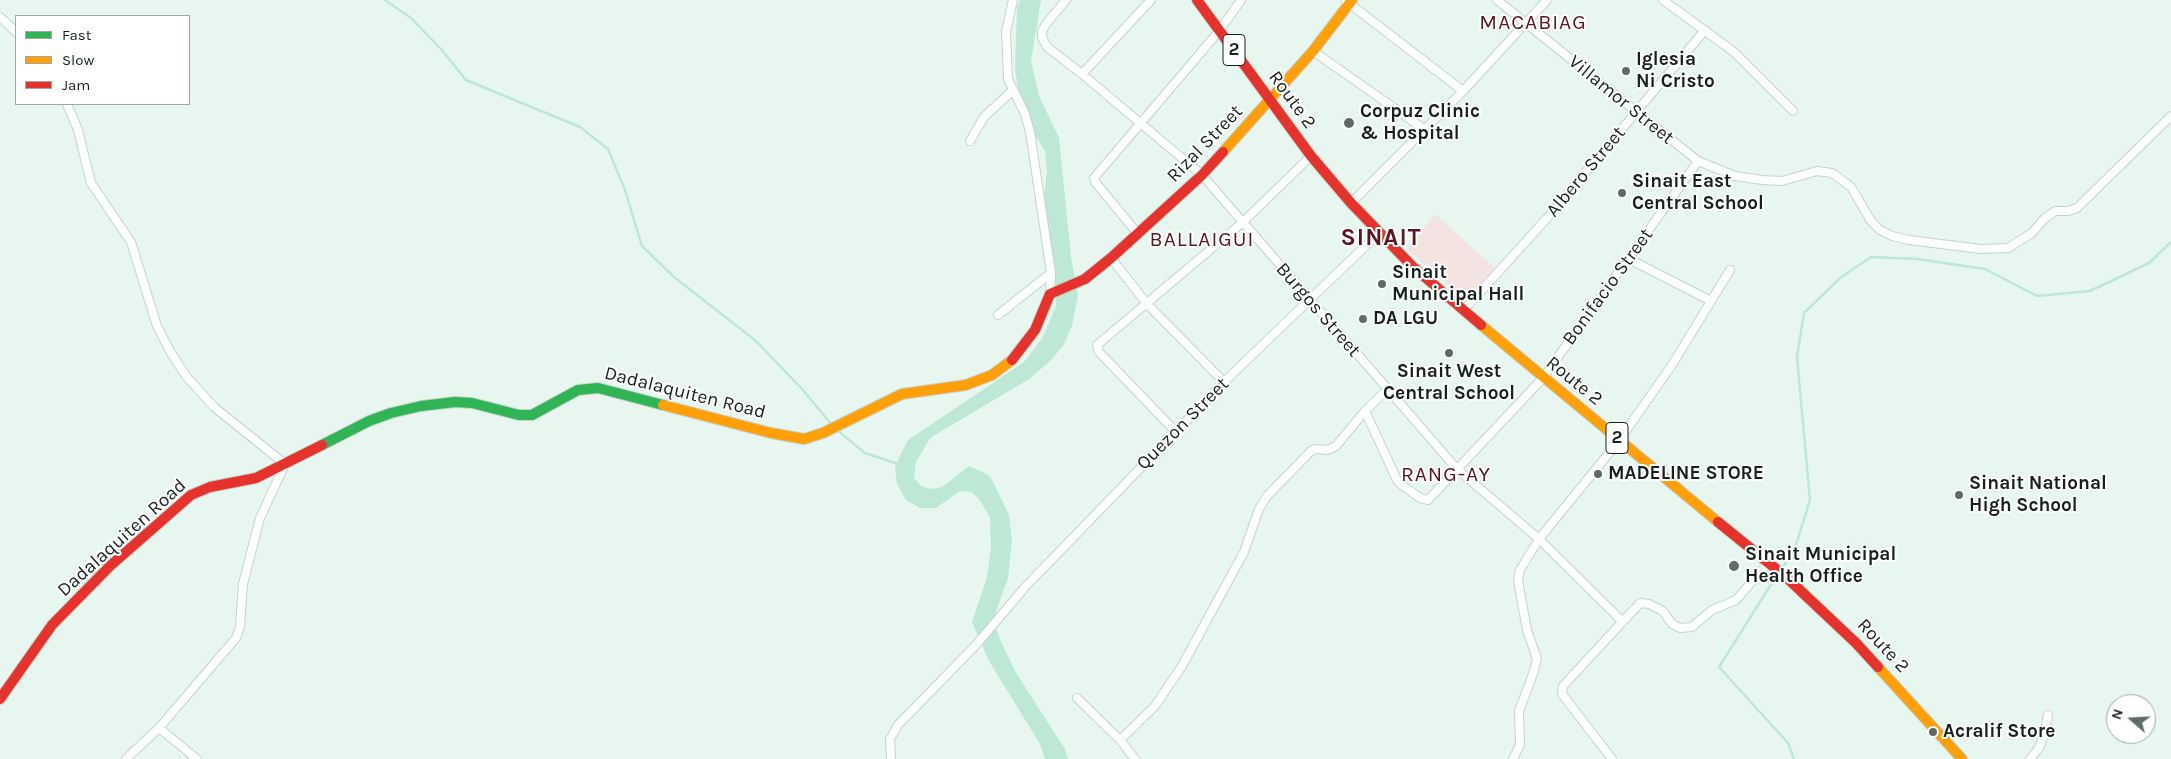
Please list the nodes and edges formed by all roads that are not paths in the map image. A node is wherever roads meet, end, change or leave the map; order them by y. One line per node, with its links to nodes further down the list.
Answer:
1 (1013, 0): 18 (street)
2 (1066, 0): 16 (street, Burgos Street)
3 (1151, 0): 16 (street)
4 (1197, 0): 12 (main road, Route 2 / 2)
5 (1241, 0): 12 (street)
6 (1497, 0): 11 (street, Villamor Street)
7 (1547, 0): 11 (street)
8 (1663, 0): 13 (street)
9 (1349, 1): 15 (main road, Rizal Street); 17 (street)
10 (0, 17): 14 (street)
11 (1525, 23): 17 (street); 22 (street, Villamor Street)
12 (1220, 30): 19 (main road, Route 2 / 2); 24 (street)
13 (1705, 30): 21 (street); 22 (street, Albero Street)
14 (15, 31)
15 (1313, 51): 19 (main road, Rizal Street); 25 (street)
16 (1082, 74): 24 (street, Burgos Street)
17 (1463, 91): 25 (street)
18 (1012, 92): 26 (street); 37 (street)
19 (1270, 101): 27 (main road, Route 2 / 2); 29 (main road, Rizal Street)
20 (67, 105): 50 (street)
21 (1793, 111)
22 (1636, 112): 28 (street, Villamor Street); 42 (street, Albero Street)
23 (2171, 116): 28 (street, Villamor Street)
24 (1141, 124): 29 (street, Burgos Street); 33 (street)
25 (1424, 129): 30 (street)
26 (970, 141)
27 (1311, 156): 30 (main road, Route 2 / 2); 31 (street)
28 (1698, 161): 35 (street, Bonifacio Street)
29 (1202, 175): 31 (street, Burgos Street); 33 (main road, Rizal Street)
30 (1351, 204): 32 (main road, Route 2 / 2)
31 (1242, 223): 39 (street, Burgos Street); 41 (street)
32 (1379, 233): 39 (street, Quezon Street); 42 (main road, Route 2 / 2)
33 (1138, 234): 34 (main road, Rizal Street)
34 (1112, 258): 38 (main road, Rizal Street); 41 (street)
35 (1629, 259): 40 (street); 44 (street, Bonifacio Street)
36 (1730, 270): 40 (street)
37 (1051, 273): 38 (street); 43 (street)
38 (1050, 294): 50 (main road, Dadalaquiten Road)
39 (1309, 300): 45 (street, Quezon Street); 46 (street, Burgos Street)
40 (1711, 301): 49 (street)
41 (1146, 304): 45 (street); 48 (street)
42 (1463, 311): 44 (main road, Route 2 / 2)
43 (998, 315)
44 (1542, 378): 49 (main road, Route 2 / 2); 51 (street, Bonifacio Street)
45 (1224, 382): 48 (street, Quezon Street)
46 (1388, 389): 47 (street); 51 (street, Burgos Street)
47 (1365, 411): 51 (street, Bonifacio Street); 59 (street)
48 (1176, 432): 62 (street, Quezon Street)
49 (1620, 440): 52 (street); 53 (main road, Route 2 / 2)
50 (284, 464): 56 (main road, Dadalaquiten Road); 58 (street)
51 (1457, 468): 52 (street, Burgos Street)
52 (1538, 538): 54 (street, Burgos Street); 64 (street)
53 (1770, 563): 54 (street); 66 (main road, Route 2 / 2)
54 (1622, 622): 65 (street)
55 (1077, 698): 59 (street)
56 (0, 699)
57 (2048, 715): 67 (street)
58 (159, 728): 60 (street); 61 (street)
59 (1120, 740): 63 (street)
60 (126, 759)
61 (197, 759)
62 (891, 759)
63 (1135, 759)
64 (1513, 759)
65 (1612, 759)
66 (1962, 759)
67 (2030, 759)

